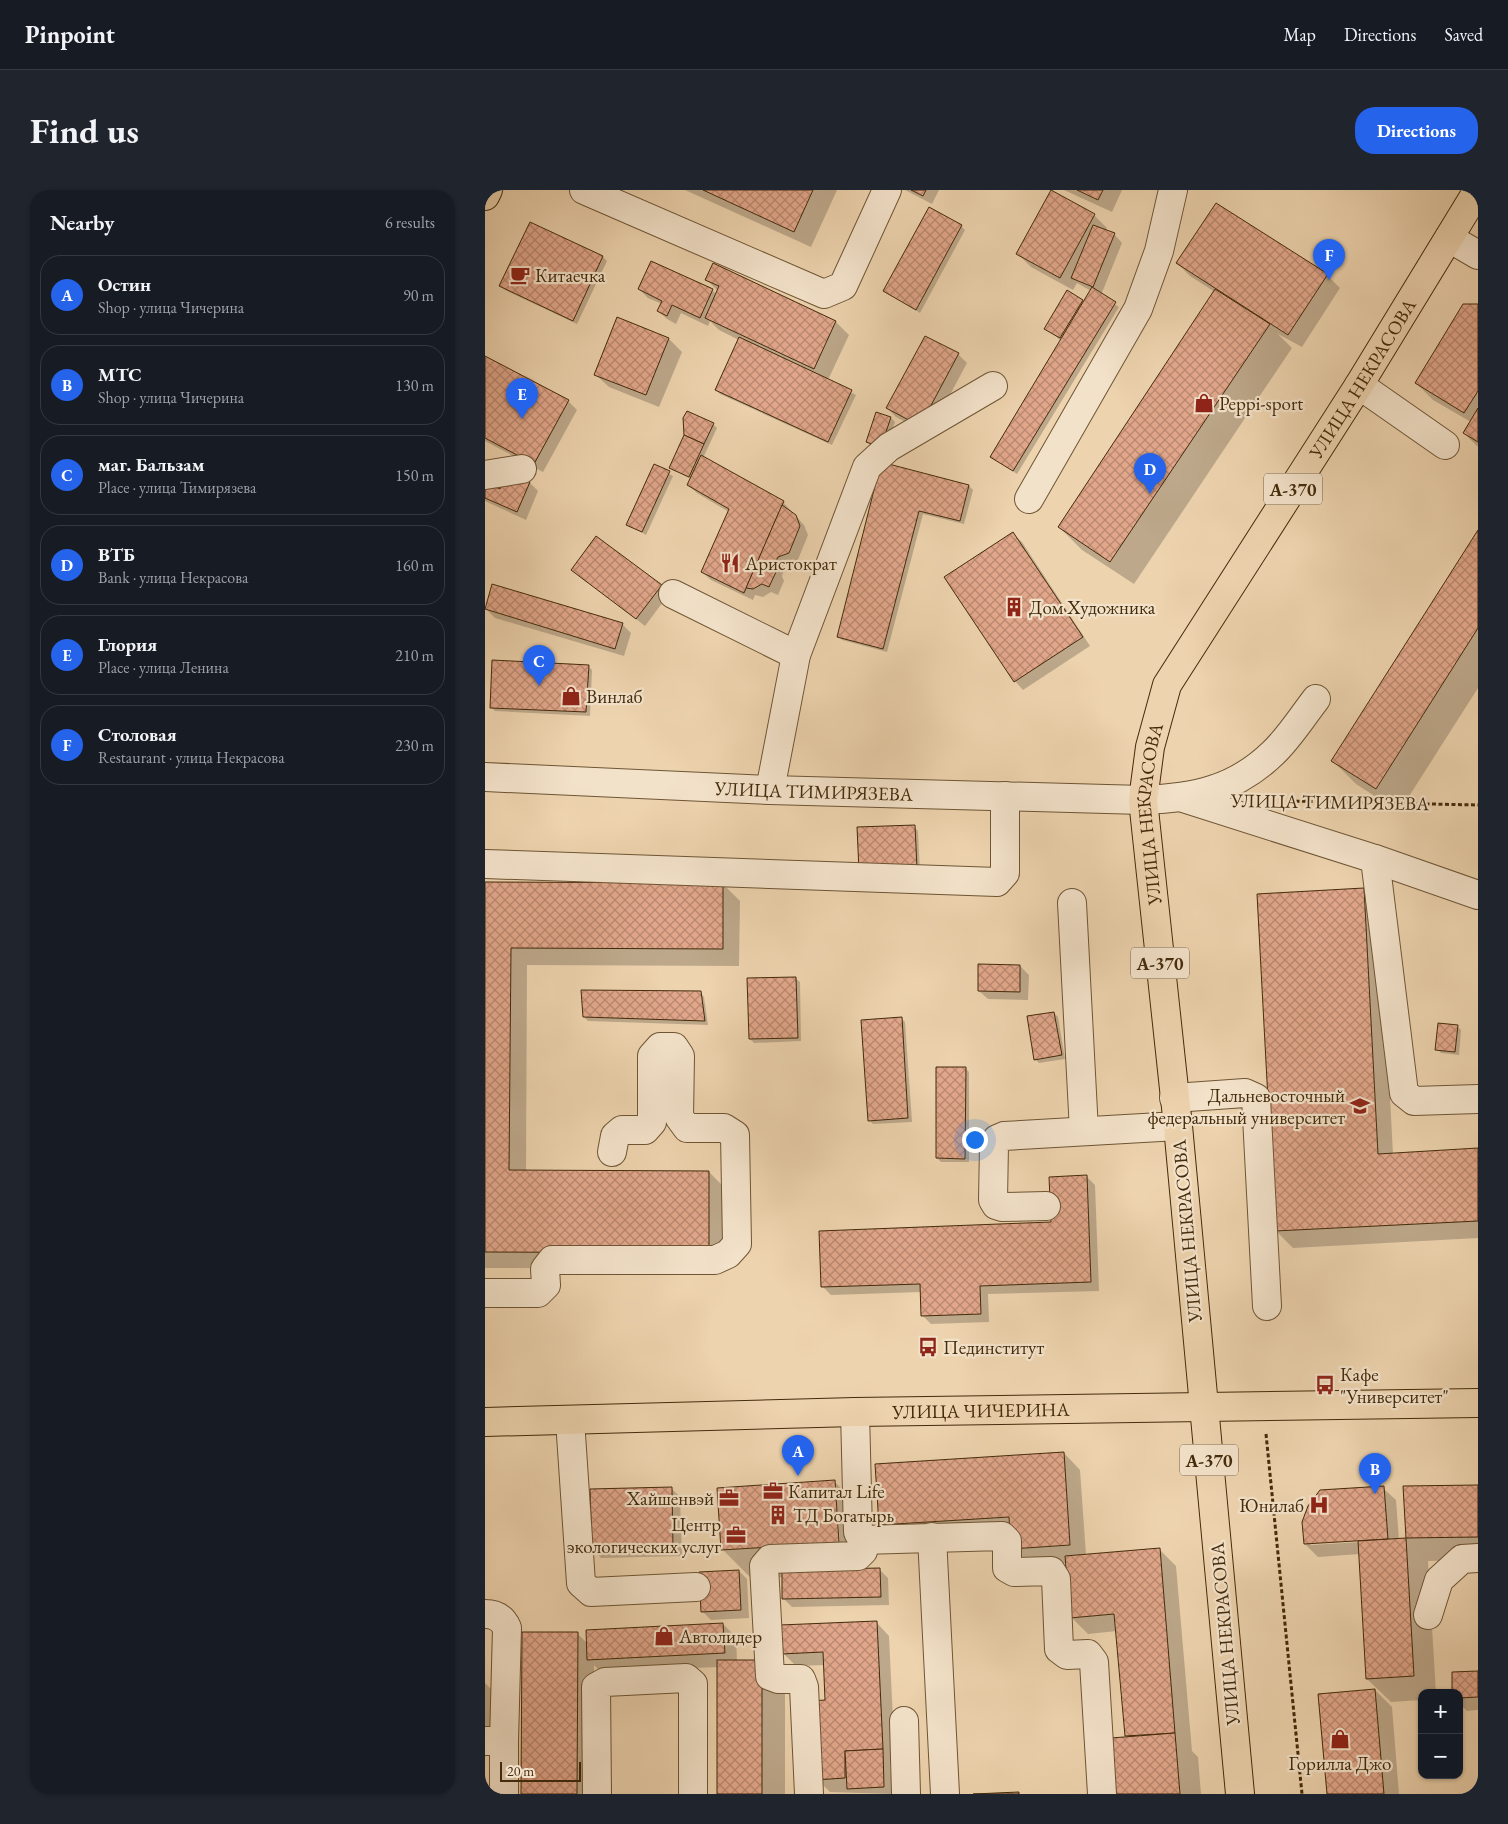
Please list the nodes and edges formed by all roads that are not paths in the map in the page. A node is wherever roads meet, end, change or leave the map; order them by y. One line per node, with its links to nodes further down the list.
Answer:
1 (488, 190): 6 (main road)
2 (584, 190): 3 (street)
3 (887, 190)
4 (1173, 190): 14 (street)
5 (1477, 190): 7 (main road, УЛИЦА НЕКРАСОВА / А-370)
6 (485, 196)
7 (1449, 238): 8 (street); 9 (main road, УЛИЦА НЕКРАСОВА / А-370)
8 (1478, 255)
9 (1359, 385): 11 (street); 22 (main road, УЛИЦА НЕКРАСОВА / А-370)
10 (993, 386): 16 (street)
11 (1445, 445)
12 (522, 469): 13 (street)
13 (485, 475)
14 (1029, 499)
15 (673, 594): 16 (street)
16 (796, 655): 19 (street)
17 (1316, 700): 21 (street)
18 (485, 777): 19 (street, УЛИЦА ТИМИРЯЗЕВА)
19 (770, 790): 20 (street, УЛИЦА ТИМИРЯЗЕВА)
20 (1005, 796): 22 (street, УЛИЦА ТИМИРЯЗЕВА); 24 (street)
21 (1183, 798): 22 (street, УЛИЦА ТИМИРЯЗЕВА); 23 (street)
22 (1143, 800): 27 (main road, УЛИЦА НЕКРАСОВА / А-370)
23 (1375, 860): 25 (street); 28 (street)
24 (485, 864)
25 (1478, 895)
26 (1071, 903): 30 (street)
27 (1174, 1098): 29 (main road, УЛИЦА НЕКРАСОВА / А-370); 34 (street)
28 (1478, 1099)
29 (1178, 1126): 30 (street); 36 (main road, УЛИЦА НЕКРАСОВА / А-370)
30 (1084, 1132): 32 (street)
31 (612, 1152): 33 (street)
32 (1046, 1206)
33 (485, 1293)
34 (1267, 1306)
35 (1478, 1403): 36 (main road, УЛИЦА ЧИЧЕРИНА)
36 (1204, 1406): 37 (main road, УЛИЦА ЧИЧЕРИНА); 55 (main road, УЛИЦА НЕКРАСОВА / А-370)
37 (855, 1412): 38 (main road, УЛИЦА ЧИЧЕРИНА); 41 (street)
38 (569, 1420): 39 (main road, УЛИЦА ЧИЧЕРИНА); 43 (street)
39 (485, 1422)
40 (932, 1537): 41 (street); 53 (street); 54 (street)
41 (863, 1540): 51 (street)
42 (1478, 1558): 45 (street)
43 (696, 1587)
44 (485, 1614): 47 (street)
45 (1428, 1615)
46 (904, 1722): 52 (street)
47 (494, 1741): 48 (street)
48 (504, 1794)
49 (597, 1794): 50 (street)
50 (693, 1794)
51 (809, 1794)
52 (906, 1794)
53 (945, 1794)
54 (1102, 1794)
55 (1240, 1794)

